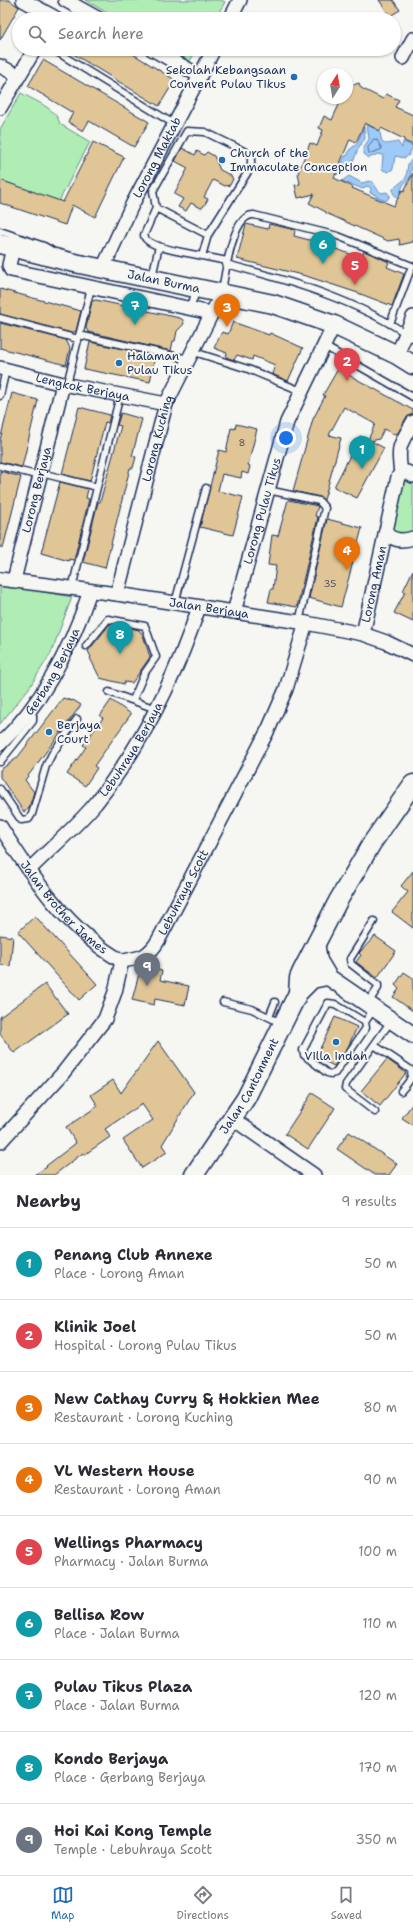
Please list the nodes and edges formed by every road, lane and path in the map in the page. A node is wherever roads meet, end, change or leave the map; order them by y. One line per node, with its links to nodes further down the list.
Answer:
1 (24, 0): 4 (street)
2 (65, 0): 5 (street); 6 (street)
3 (239, 0): 7 (street)
4 (43, 12)
5 (57, 12)
6 (86, 12)
7 (233, 12)
8 (413, 39): 13 (street)
9 (31, 56): 15 (street)
10 (63, 56): 18 (lane)
11 (164, 56): 16 (street)
12 (210, 56): 16 (street, Lorong Maktab)
13 (403, 58)
14 (0, 66): 15 (street)
15 (19, 76): 17 (street)
16 (200, 76): 18 (street, Lorong Maktab)
17 (0, 108)
18 (173, 126): 19 (lane); 29 (street, Lorong Maktab)
19 (184, 134): 20 (lane); 22 (lane)
20 (156, 208): 22 (lane); 24 (lane)
21 (0, 231): 26 (lane)
22 (208, 235): 25 (lane)
23 (6, 246): 26 (main road, Jalan Burma); 32 (street)
24 (159, 246): 25 (lane); 30 (lane)
25 (202, 256): 27 (lane)
26 (70, 262): 29 (main road, Jalan Burma)
27 (227, 263): 28 (lane); 33 (lane); 38 (lane)
28 (413, 266): 38 (lane)
29 (103, 268): 30 (main road, Jalan Burma)
30 (151, 278): 31 (main road, Jalan Burma)
31 (192, 287): 33 (main road, Jalan Burma); 34 (lane)
32 (91, 288): 34 (street); 41 (lane)
33 (222, 293): 35 (street, Lorong Kuching); 39 (main road, Jalan Burma)
34 (188, 308): 35 (street)
35 (211, 313): 43 (street, Lorong Kuching)
36 (413, 317): 40 (street)
37 (0, 318): 41 (lane)
38 (390, 324): 40 (lane)
39 (334, 325): 42 (street, Lorong Pulau Tikus); 44 (main road, Jalan Burma)
40 (410, 336): 44 (street)
41 (79, 337): 43 (lane); 48 (lane)
42 (324, 346): 49 (street, Lorong Pulau Tikus); 52 (lane)
43 (189, 355): 49 (lane); 54 (street, Lorong Kuching)
44 (397, 355): 45 (main road, Jalan Burma)
45 (413, 365)
46 (3, 369): 47 (street, Lengkok Berjaya); 51 (lane)
47 (44, 379): 48 (street, Lengkok Berjaya); 53 (street)
48 (65, 384): 50 (street, Lengkok Berjaya); 53 (street, Lorong Berjaya)
49 (301, 391): 61 (street, Lorong Pulau Tikus)
50 (120, 395): 54 (street, Lengkok Berjaya); 59 (lane)
51 (0, 396)
52 (413, 397)
53 (59, 400): 57 (street, Lorong Berjaya)
54 (166, 404): 68 (street, Lorong Kuching)
55 (413, 422): 58 (street)
56 (0, 466): 57 (lane)
57 (41, 474): 59 (lane); 65 (street, Lorong Berjaya)
58 (407, 475): 62 (street, Lorong Aman)
59 (97, 487): 66 (lane)
60 (206, 488): 69 (lane)
61 (268, 490): 71 (street, Lorong Pulau Tikus); 72 (lane)
62 (385, 534): 63 (street, Lorong Aman); 73 (street, Lorong Aman)
63 (413, 538)
64 (0, 579): 65 (street, Jalan Berjaya)
65 (14, 580): 66 (street, Jalan Berjaya)
66 (72, 588): 67 (street, Jalan Berjaya)
67 (90, 591): 68 (street, Jalan Berjaya); 79 (street, Gerbang Berjaya)
68 (117, 594): 69 (street, Jalan Berjaya)
69 (175, 603): 70 (street, Jalan Berjaya)
70 (199, 607): 71 (street, Jalan Berjaya); 78 (street, Lebuhraya Berjaya)
71 (234, 612): 72 (street, Jalan Berjaya)
72 (302, 623): 73 (street, Jalan Berjaya); 89 (street, Lebuhraya Scott)
73 (362, 634): 75 (street, Jalan Berjaya)
74 (86, 646): 77 (lane)
75 (413, 655)
76 (109, 692): 77 (lane)
77 (133, 700): 78 (lane)
78 (156, 709): 86 (street, Lebuhraya Berjaya)
79 (31, 710): 81 (street, Gerbang Berjaya); 82 (lane)
80 (77, 719): 84 (lane)
81 (0, 744)
82 (0, 762)
83 (413, 784): 88 (main road, Jalan Cantonment)
84 (0, 789)
85 (2, 833): 86 (street, Jalan Brother James)
86 (29, 870): 89 (street, Jalan Brother James)
87 (374, 921): 94 (lane)
88 (316, 948): 90 (main road); 91 (main road, Jalan Cantonment)
89 (122, 961): 103 (street)
90 (327, 976): 91 (main road, Jalan Cantonment); 94 (street)
91 (298, 993): 96 (main road, Jalan Cantonment)
92 (223, 1002): 96 (lane)
93 (275, 1002): 96 (lane)
94 (372, 1006): 95 (street); 97 (lane)
95 (392, 1020): 98 (street); 99 (lane)
96 (276, 1021): 102 (main road, Jalan Cantonment)
97 (365, 1022): 97 (lane)
98 (413, 1035)
99 (374, 1045): 100 (lane); 101 (lane)
100 (401, 1091)
101 (375, 1112)
102 (233, 1119): 104 (main road, Jalan Cantonment); 105 (street)
103 (0, 1142)
104 (194, 1175)
105 (314, 1175)

